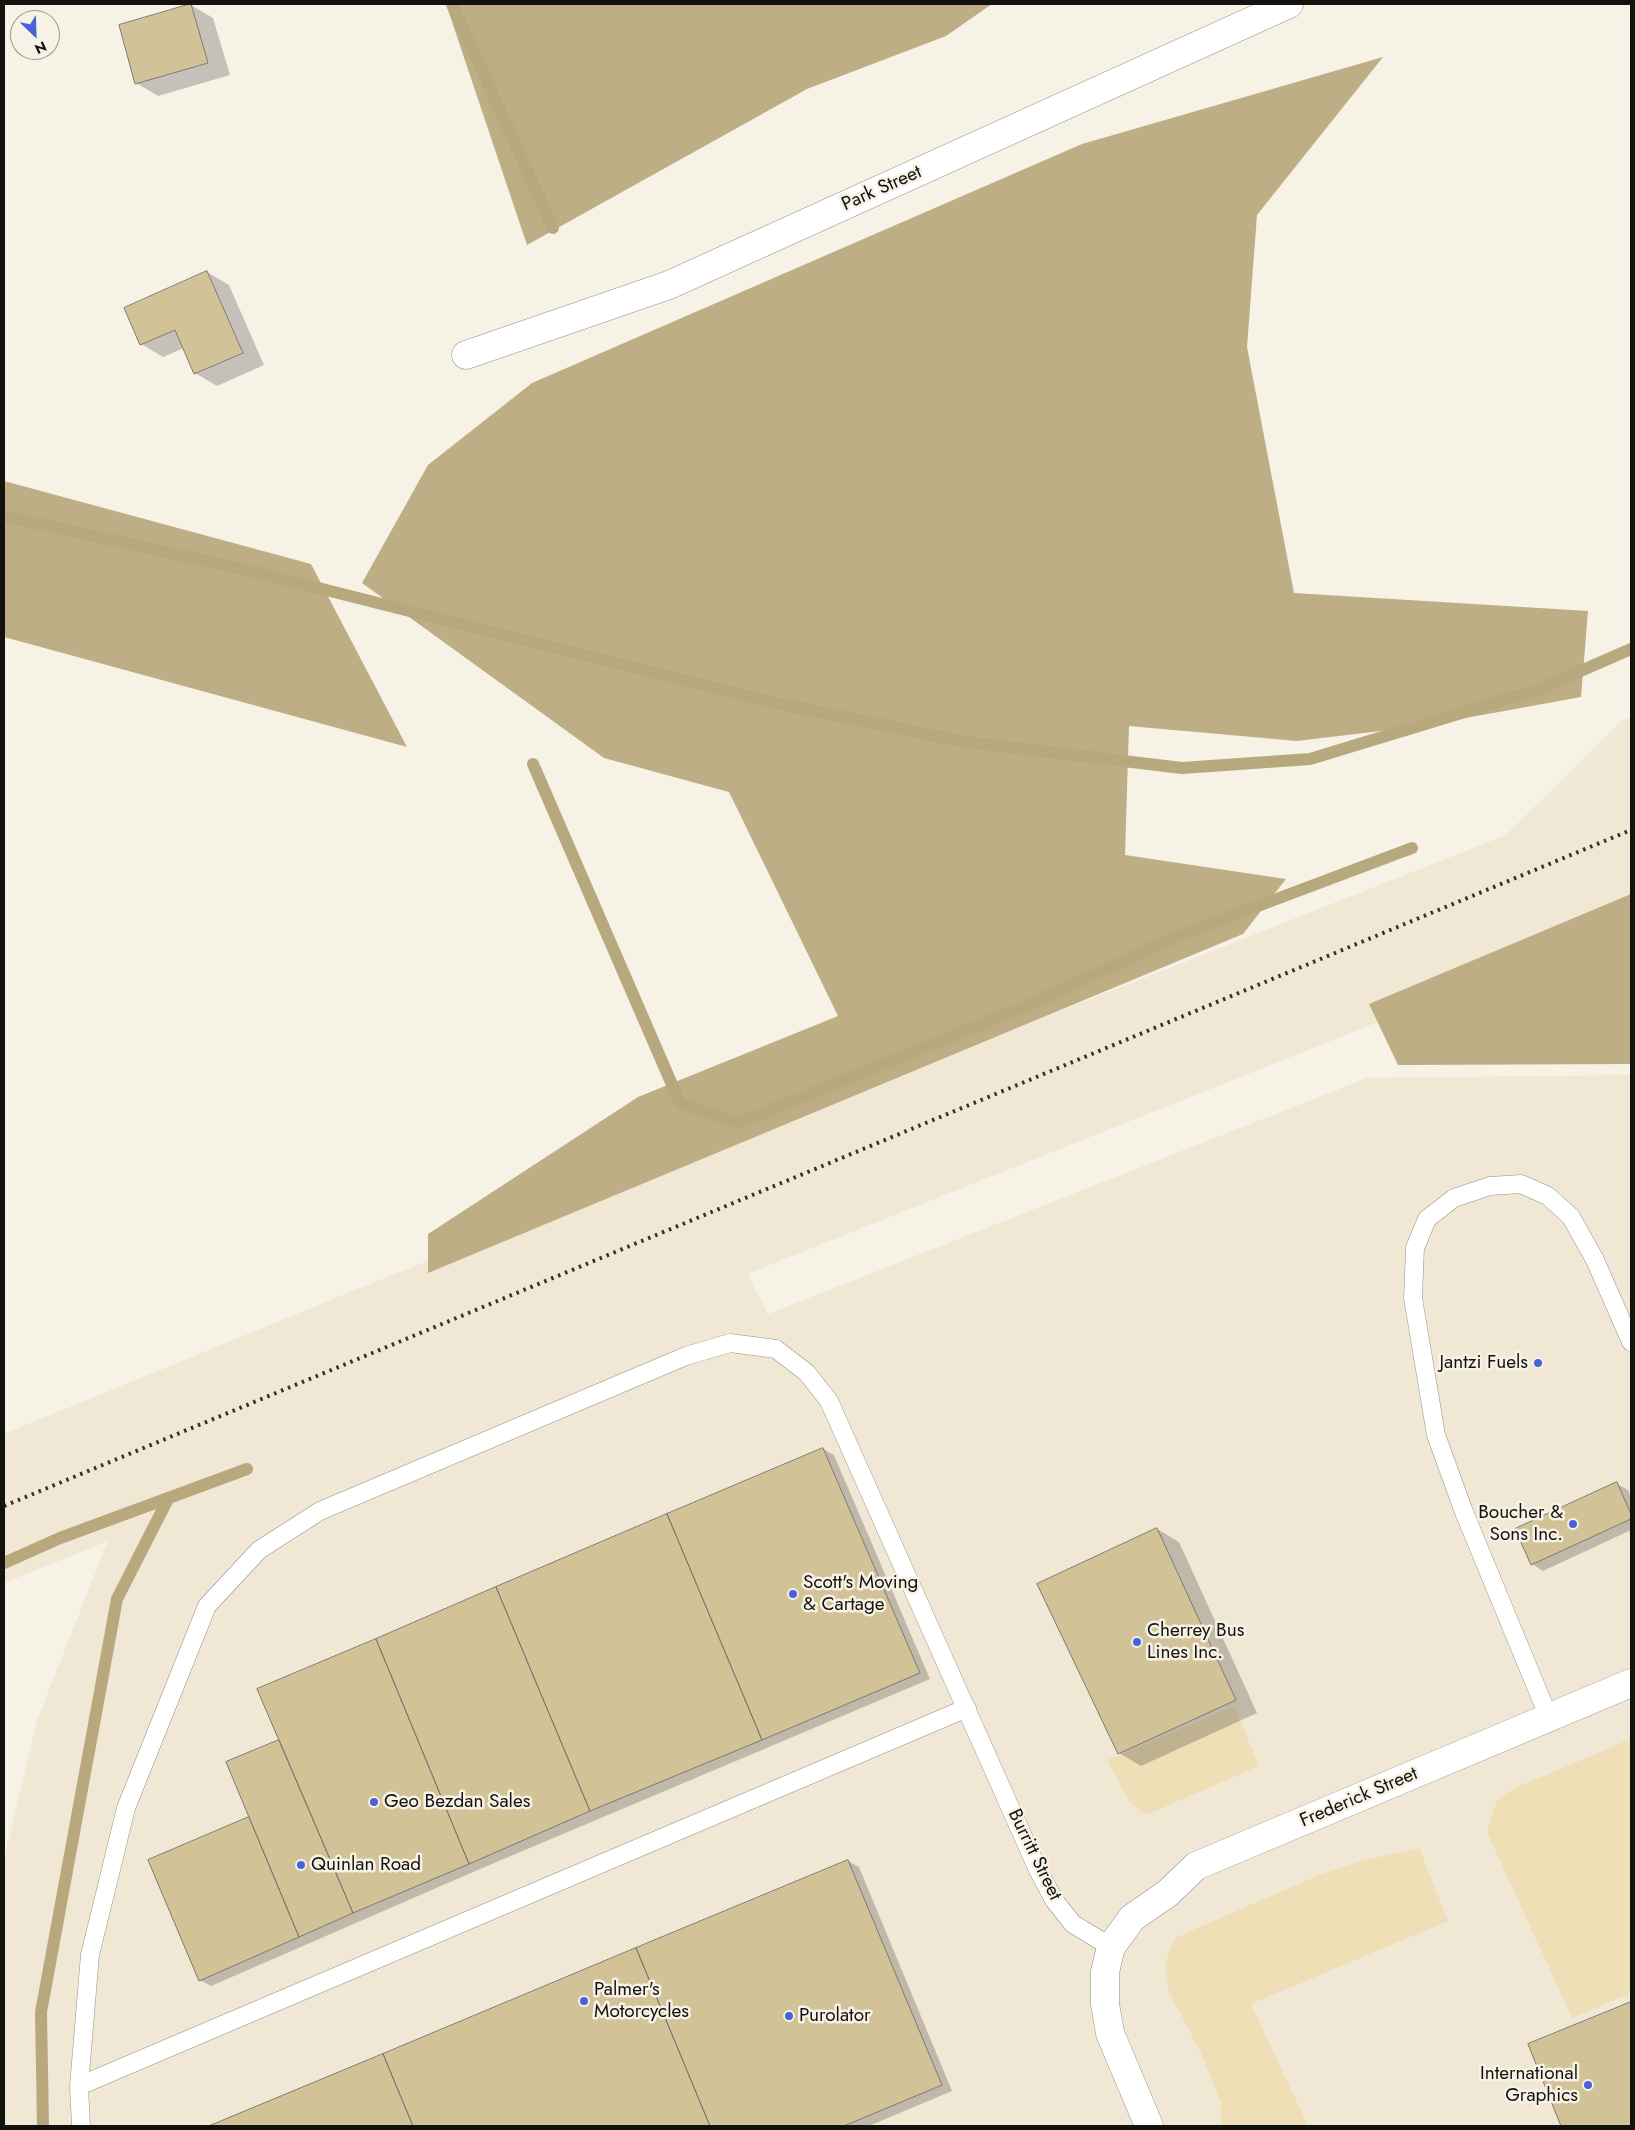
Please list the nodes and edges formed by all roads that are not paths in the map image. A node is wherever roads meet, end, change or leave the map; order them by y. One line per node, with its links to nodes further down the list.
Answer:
1 (1289, 4): 2 (street, Park Street)
2 (466, 355)
3 (1631, 1342): 6 (lane)
4 (1631, 1683): 6 (street, Frederick Street)
5 (967, 1708): 7 (lane, Burritt Street); 8 (lane); 8 (lane, Burritt Street)
6 (1549, 1718): 7 (street, Frederick Street)
7 (1111, 1948): 9 (street)
8 (79, 2086): 10 (lane, Burritt Street)
9 (1145, 2125)
10 (81, 2126)

